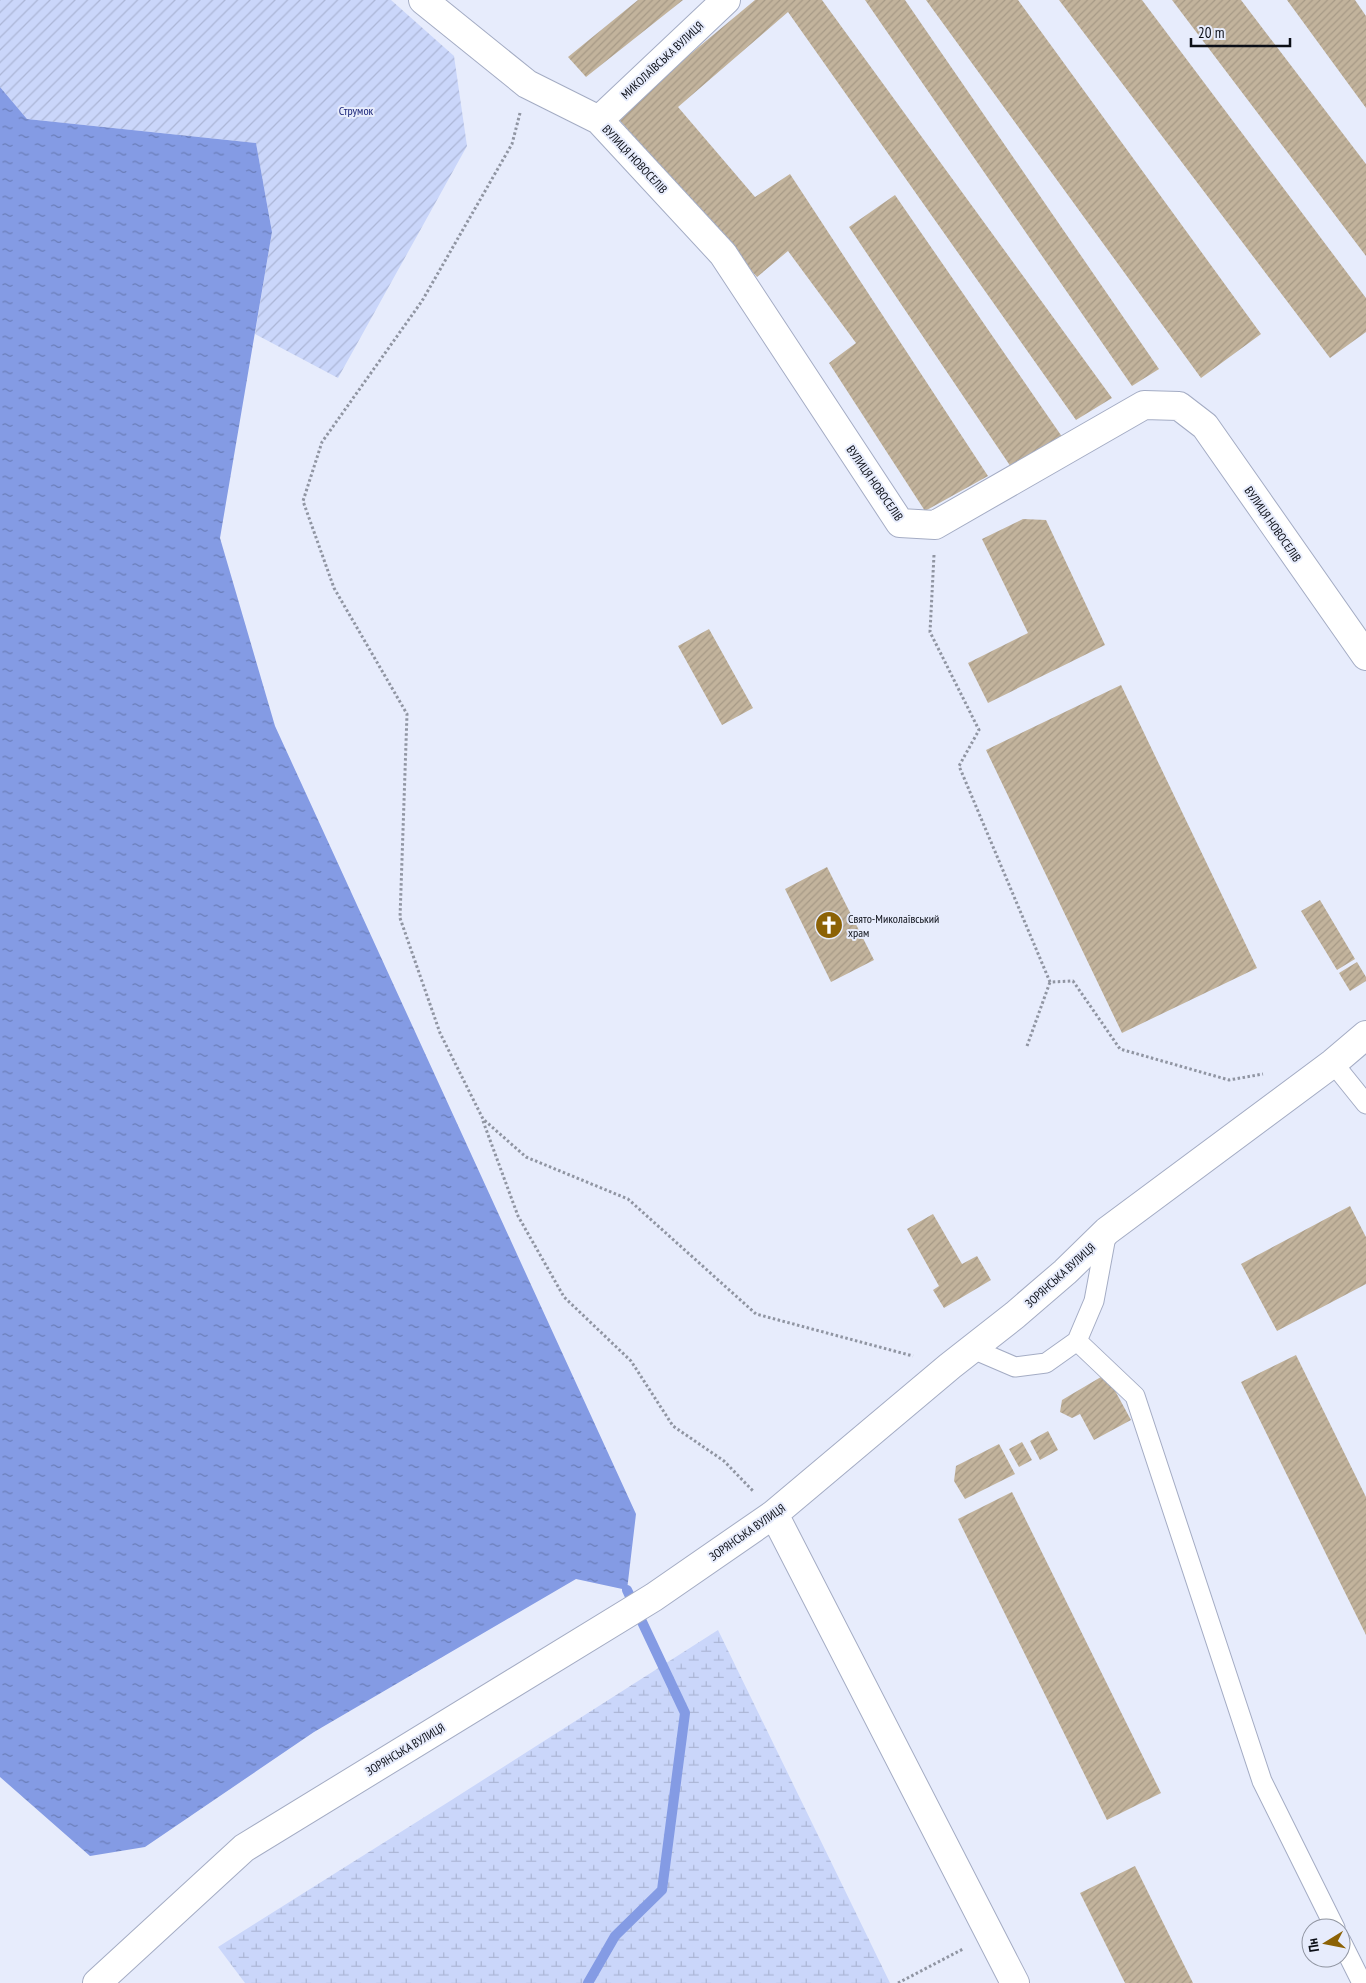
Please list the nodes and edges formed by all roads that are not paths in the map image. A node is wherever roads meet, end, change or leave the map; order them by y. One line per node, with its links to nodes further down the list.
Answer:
1 (423, 0): 3 (street, ВУЛИЦЯ НОВОСЕЛІВ)
2 (726, 0): 3 (street, МИКОЛАЇВСЬКА ВУЛИЦЯ)
3 (599, 120): 4 (street, ВУЛИЦЯ НОВОСЕЛІВ)
4 (1366, 656)
5 (1366, 1035): 6 (street, ЗОРЯНСЬКА ВУЛИЦЯ)
6 (1333, 1063): 7 (lane); 8 (street, ЗОРЯНСЬКА ВУЛИЦЯ)
7 (1366, 1104)
8 (1107, 1231): 9 (lane); 10 (street, ЗОРЯНСЬКА ВУЛИЦЯ)
9 (1077, 1341): 10 (lane); 12 (lane)
10 (973, 1349): 11 (street, ЗОРЯНСЬКА ВУЛИЦЯ)
11 (774, 1514): 14 (street, ЗОРЯНСЬКА ВУЛИЦЯ); 15 (street)
12 (1330, 1918)
13 (1351, 1961): 16 (lane)
14 (97, 1983)
15 (1015, 1983)
16 (1362, 1983)

